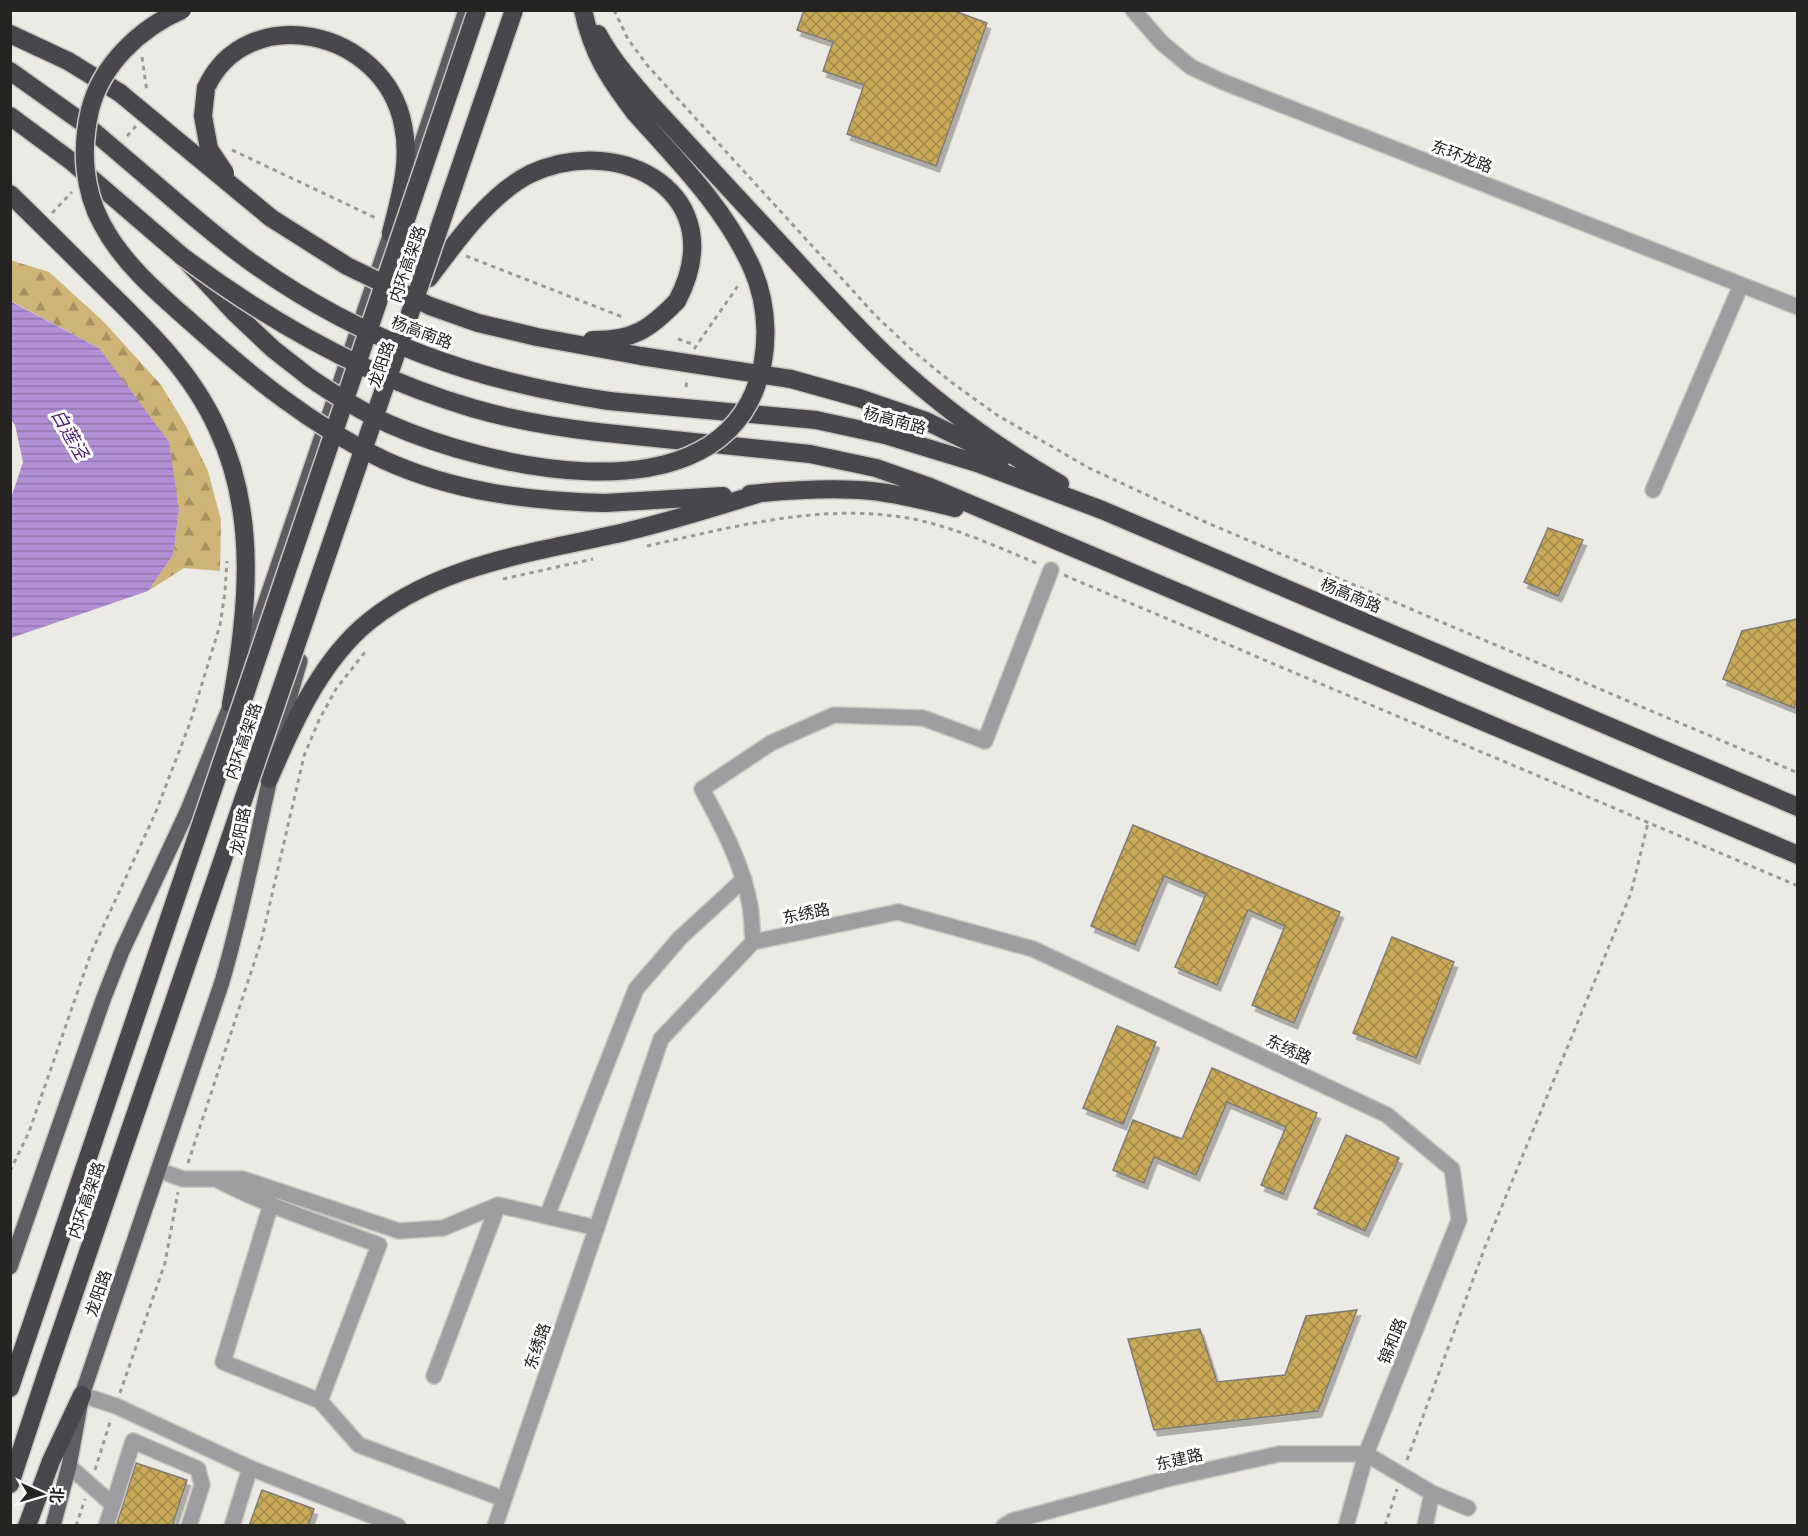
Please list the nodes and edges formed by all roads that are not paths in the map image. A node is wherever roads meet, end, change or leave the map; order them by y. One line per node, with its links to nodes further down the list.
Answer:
1 (182, 10): 22 (highway, bridge)
2 (466, 10): 15 (main road, 龙阳路)
3 (477, 10): 41 (highway, 内环高架路, bridge)
4 (514, 10): 47 (highway, 内环高架路, bridge)
5 (522, 10): 17 (main road, 龙阳路)
6 (583, 10): 11 (highway)
7 (588, 10): 11 (highway)
8 (1133, 10): 18 (street, 东环龙路)
9 (10, 34): 14 (highway, bridge)
10 (10, 71): 23 (highway, 杨高南路, bridge)
11 (642, 108): 16 (highway, bridge); 23 (highway, bridge)
12 (10, 116): 16 (highway)
13 (10, 194): 26 (highway)
14 (271, 219): 15 (highway, bridge); 20 (highway, bridge)
15 (387, 227): 26 (main road, 龙阳路)
16 (183, 257): 24 (highway, bridge)
17 (429, 278): 20 (highway, bridge); 27 (main road, 龙阳路)
18 (1741, 285): 19 (street, 东环龙路); 21 (street)
19 (1797, 307)
20 (537, 337): 23 (highway, bridge)
21 (1653, 490)
22 (761, 493): 24 (highway); 27 (highway)
23 (1102, 510): 28 (highway, 杨高南路)
24 (999, 519): 29 (highway)
25 (1051, 570): 30 (street)
26 (231, 704): 39 (main road, 龙阳路)
27 (269, 779): 33 (main road, 龙阳路)
28 (1797, 807)
29 (1797, 855)
30 (744, 879): 31 (street); 37 (street)
31 (753, 942): 32 (street, 东绣路); 38 (street, 东绣路)
32 (1452, 1169): 44 (street, 锦和路)
33 (158, 1170): 34 (street); 42 (main road, 龙阳路)
34 (218, 1180): 35 (street); 36 (street)
35 (271, 1204): 43 (street); 43 (street)
36 (498, 1205): 37 (street); 40 (street)
37 (548, 1216): 38 (street)
38 (597, 1228): 49 (street, 东绣路)
39 (10, 1267)
40 (434, 1376)
41 (10, 1388)
42 (82, 1395): 45 (main road, 龙阳路); 46 (street); 52 (highway)
43 (320, 1401): 49 (street)
44 (1366, 1454): 48 (street); 59 (street, 东建路); 60 (street, 锦和路)
45 (69, 1466): 50 (street); 53 (main road, 龙阳路)
46 (250, 1468): 56 (street); 57 (street)
47 (10, 1484)
48 (1432, 1493): 51 (street); 61 (street)
49 (504, 1499): 58 (street, 东绣路)
50 (113, 1504): 54 (street); 55 (street)
51 (1468, 1508)
52 (27, 1526)
53 (53, 1526)
54 (106, 1526)
55 (189, 1526)
56 (232, 1526)
57 (398, 1526)
58 (495, 1526)
59 (1004, 1526)
60 (1346, 1526)
61 (1425, 1526)

